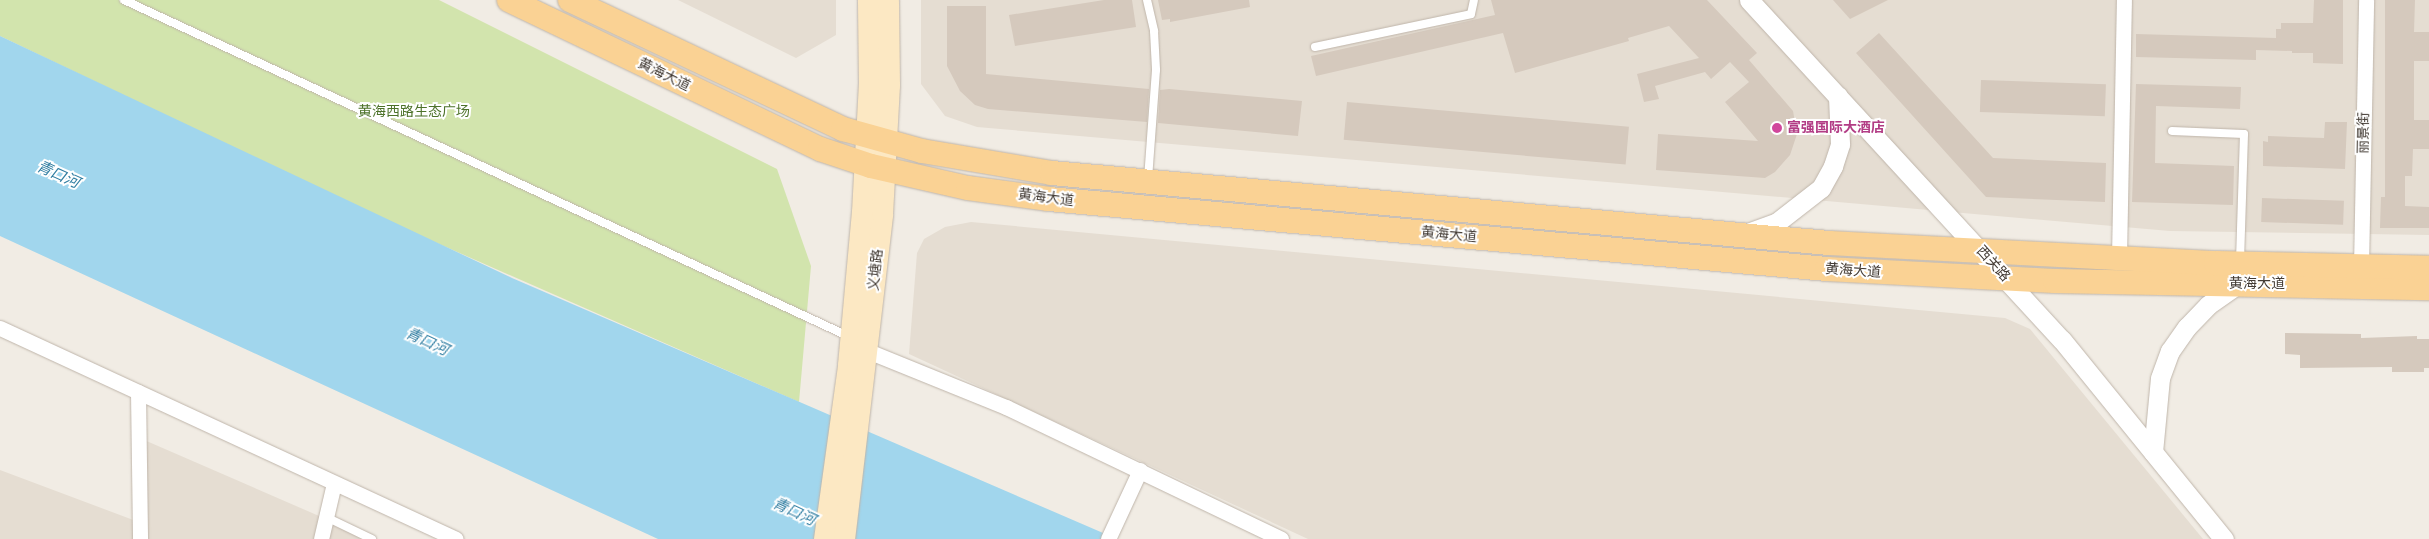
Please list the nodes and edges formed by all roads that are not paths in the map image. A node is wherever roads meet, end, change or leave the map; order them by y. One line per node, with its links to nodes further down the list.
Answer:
1 (124, 0): 26 (lane)
2 (509, 0): 15 (main road, 黄海大道)
3 (570, 0): 14 (main road, 黄海大道)
4 (868, 0): 14 (main road, 义塘路)
5 (888, 0): 14 (main road, 义塘路)
6 (1147, 0): 16 (lane)
7 (1474, 0): 11 (lane)
8 (1750, 0): 12 (street, 西关路)
9 (2124, 0): 19 (street)
10 (2366, 0): 20 (street, 丽景街)
11 (1315, 47)
12 (1838, 96): 17 (street); 18 (street, 西关路)
13 (2172, 132): 22 (lane)
14 (876, 140): 15 (main road, 义塘路); 16 (main road, 黄海大道)
15 (875, 167): 23 (main road, 黄海大道); 26 (main road, 义塘路); 27 (main road, 义塘路)
16 (1147, 181): 17 (main road, 黄海大道)
17 (1744, 234): 18 (main road, 黄海大道)
18 (1982, 252): 19 (main road, 黄海大道); 23 (street, 西关路)
19 (2118, 256): 22 (main road, 黄海大道)
20 (2361, 267): 21 (main road, 黄海大道); 22 (main road, 黄海大道)
21 (2429, 268)
22 (2239, 274): 23 (main road, 黄海大道); 24 (main road, 黄海大道); 30 (street)
23 (2007, 279): 30 (street, 西关路)
24 (2429, 288)
25 (0, 328): 29 (street)
26 (851, 337): 28 (main road, 义塘路)
27 (868, 351): 28 (main road, 义塘路); 31 (street)
28 (857, 369): 38 (main road, 义塘路); 39 (main road, 义塘路)
29 (138, 392): 32 (street); 34 (street)
30 (2153, 452): 42 (street, 西关路)
31 (1140, 470): 40 (street); 41 (street)
32 (334, 483): 33 (street); 37 (street)
33 (326, 517): 35 (street); 36 (lane)
34 (140, 539)
35 (321, 539)
36 (372, 539)
37 (456, 539)
38 (824, 539)
39 (844, 539)
40 (1108, 539)
41 (1281, 539)
42 (2224, 539)

